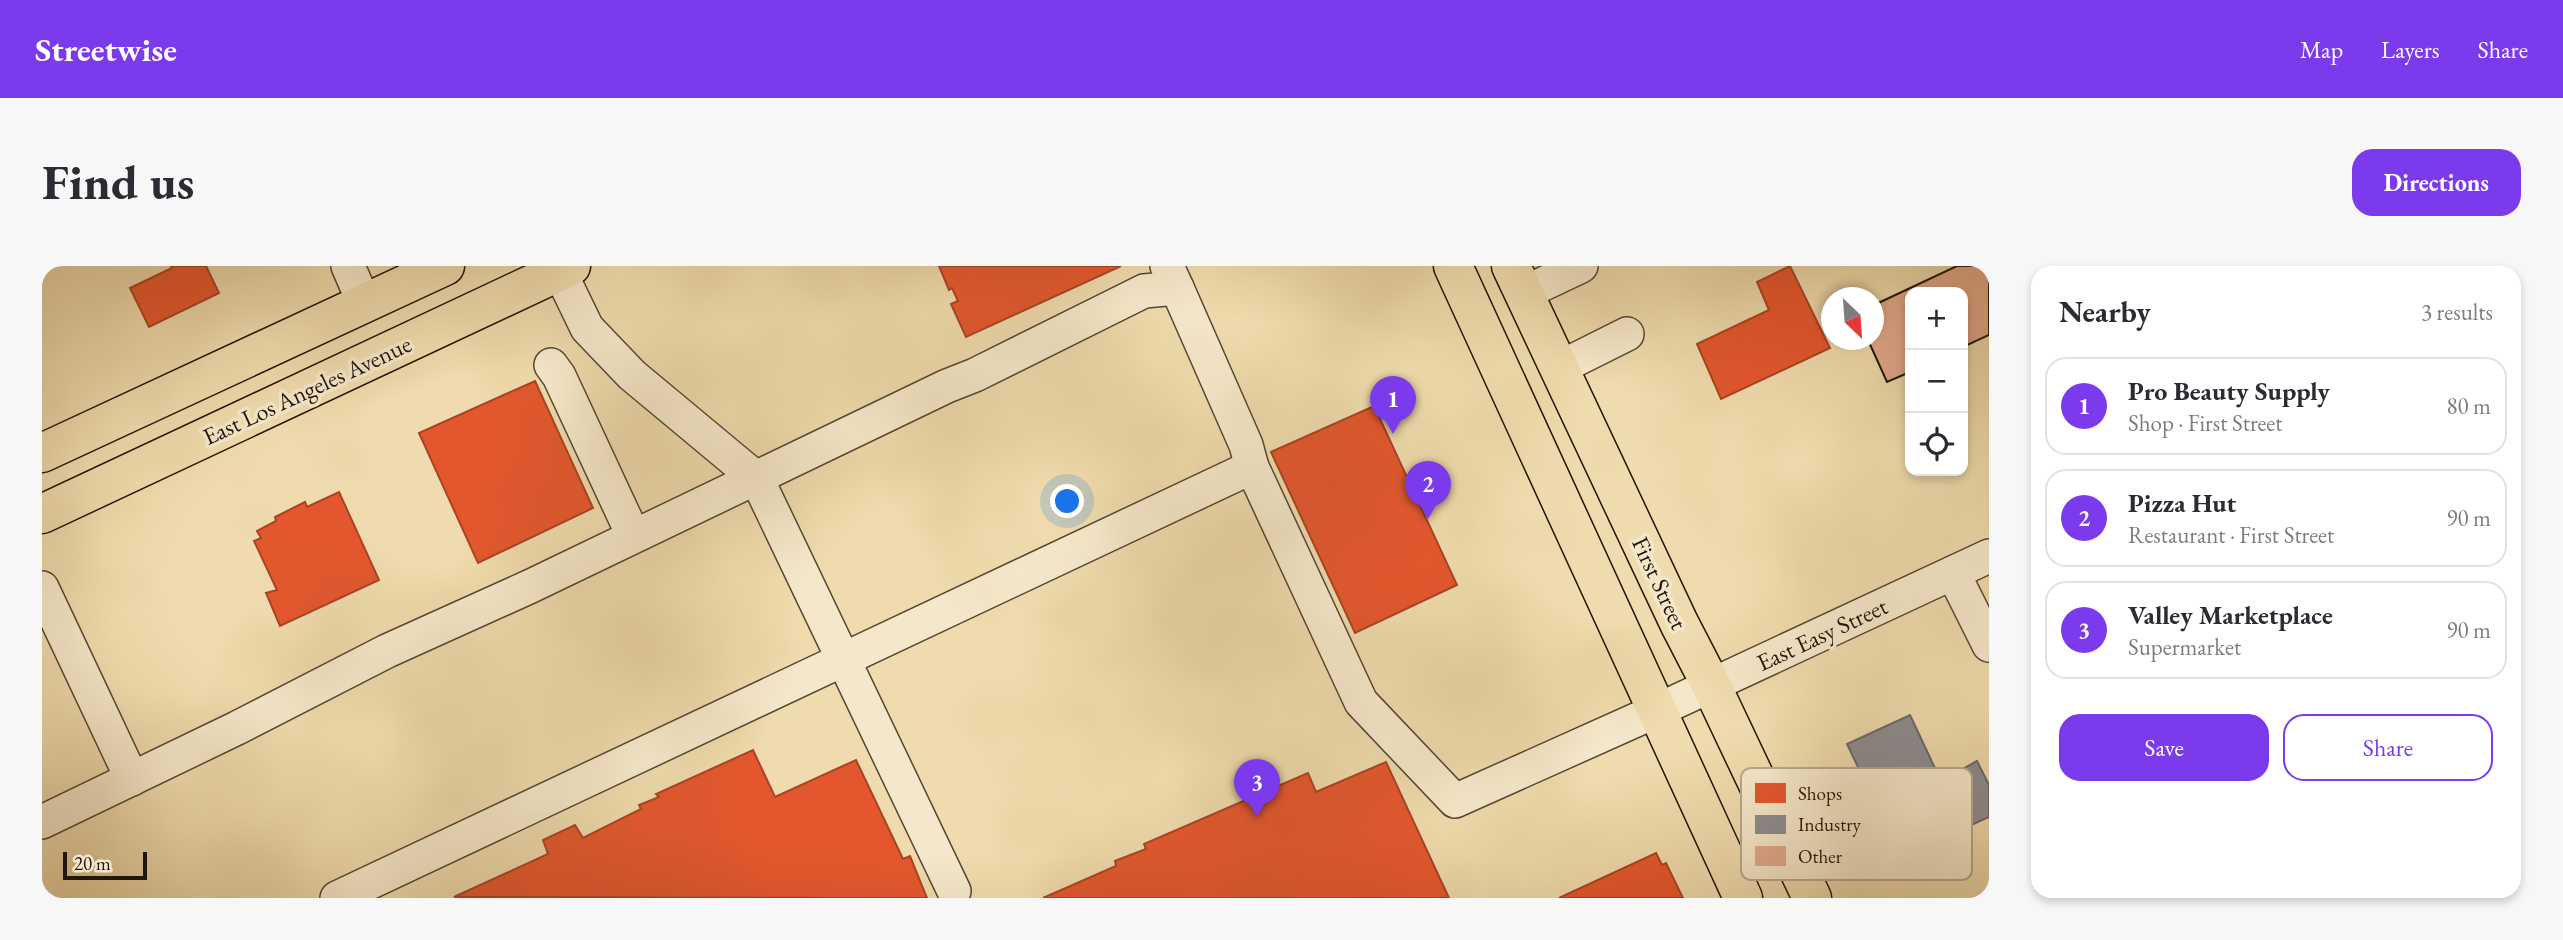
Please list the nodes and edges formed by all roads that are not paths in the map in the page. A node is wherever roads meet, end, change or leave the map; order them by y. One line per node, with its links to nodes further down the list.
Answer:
1 (348, 266): 8 (street)
2 (445, 266): 8 (main road)
3 (1453, 266): 23 (main road)
4 (1581, 266): 7 (street)
5 (562, 268): 14 (street); 15 (main road, East Los Angeles Avenue)
6 (1172, 277): 13 (street); 14 (street)
7 (1518, 280): 11 (main road, First Street)
8 (364, 303): 12 (main road)
9 (1627, 334): 11 (street)
10 (551, 365): 16 (street)
11 (1559, 368): 22 (main road, First Street)
12 (42, 453)
13 (1252, 467): 21 (street); 23 (street, East Easy Street)
14 (757, 479): 16 (street); 21 (street)
15 (42, 514)
16 (633, 535): 25 (street)
17 (1989, 556): 18 (street, East Easy Street)
18 (1953, 573): 20 (street); 22 (street, East Easy Street)
19 (42, 588): 25 (street)
20 (1989, 645)
21 (842, 660): 28 (street); 29 (street)
22 (1711, 685): 23 (street, East Easy Street); 24 (main road, First Street)
23 (1656, 711): 30 (main road)
24 (1750, 768)
25 (132, 779): 26 (street)
26 (42, 822)
27 (1803, 880): 31 (main road, First Street)
28 (954, 891)
29 (337, 898)
30 (1743, 898)
31 (1812, 898)

